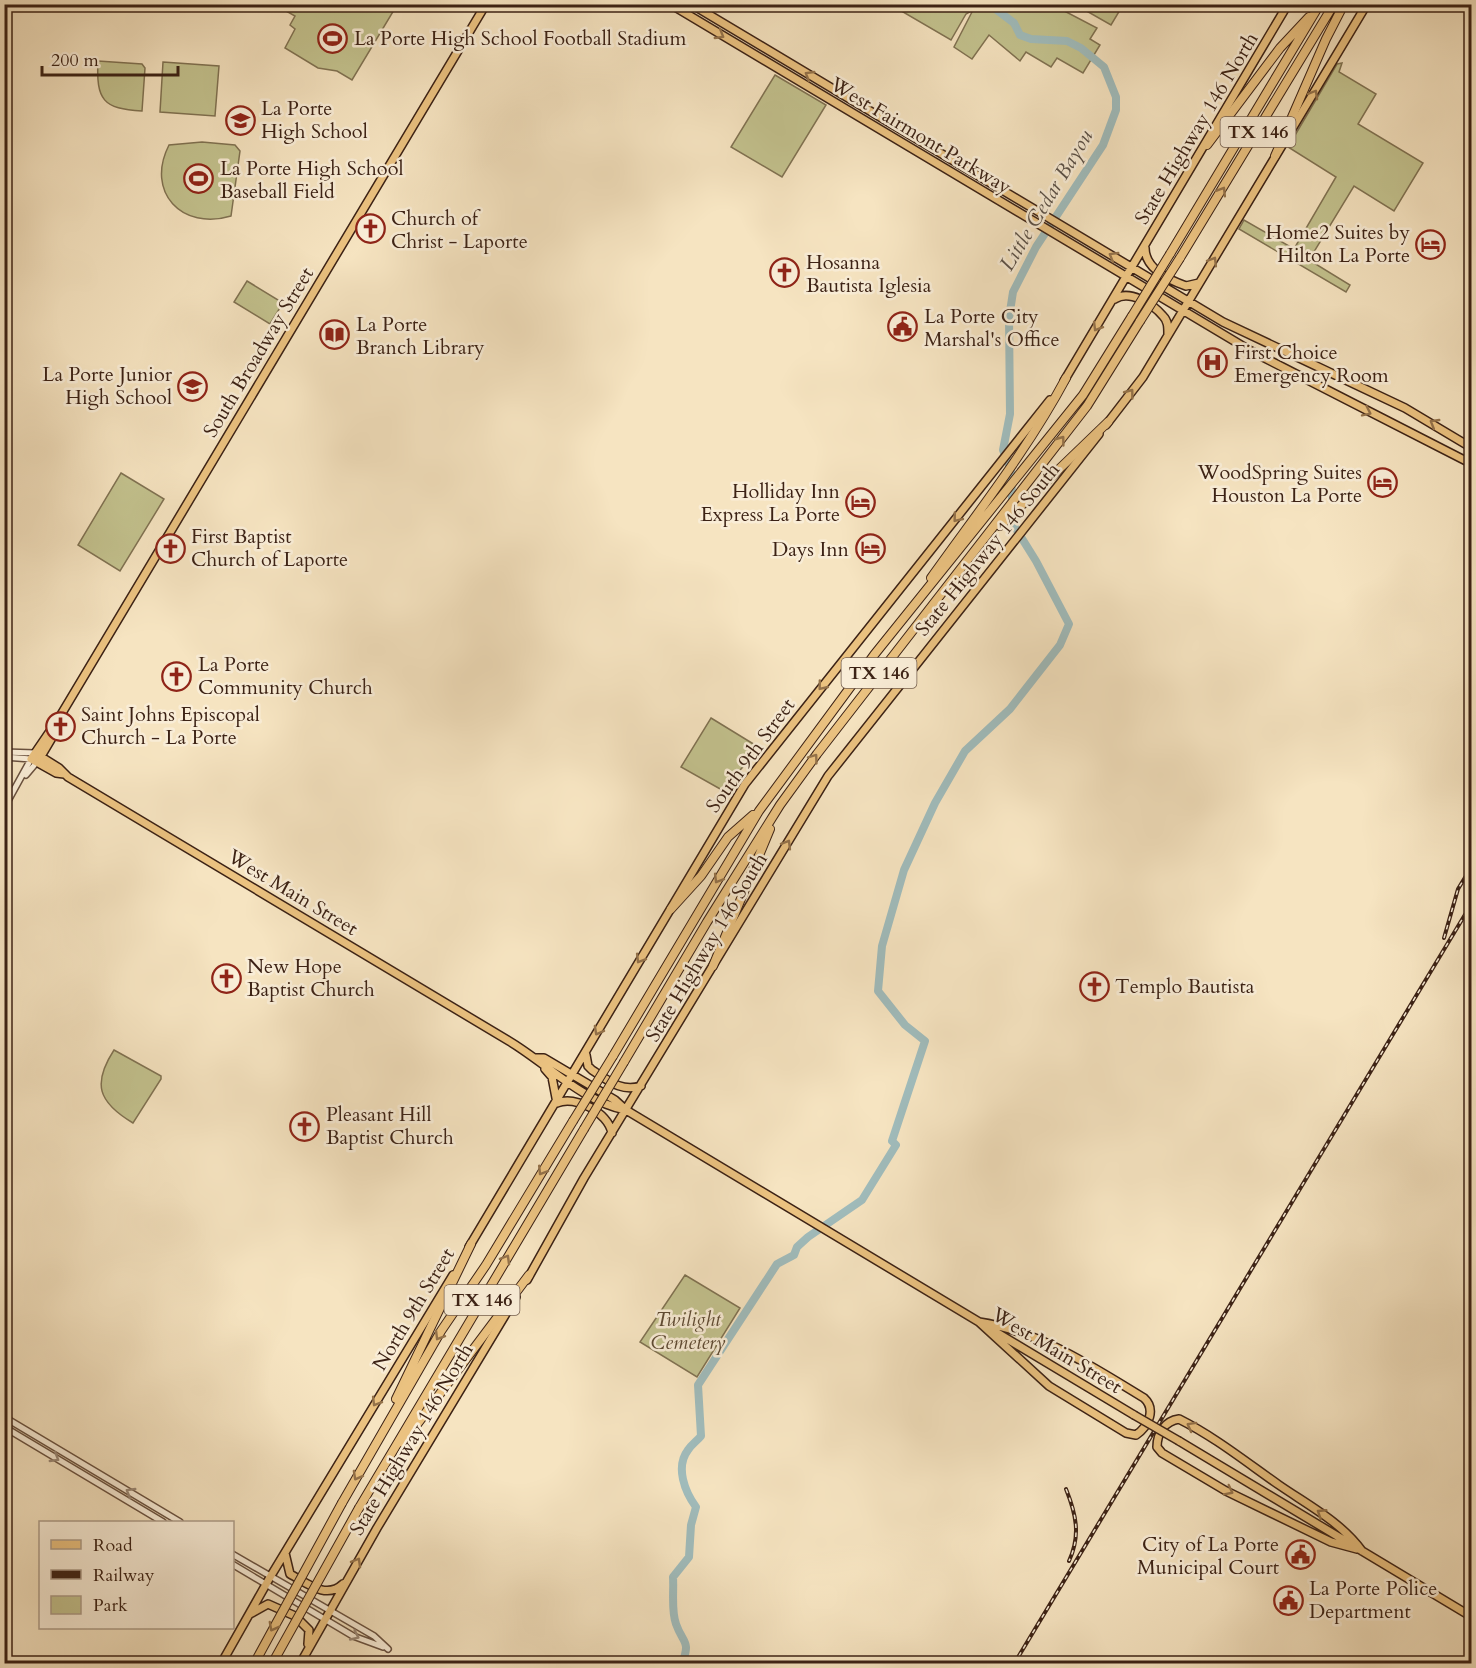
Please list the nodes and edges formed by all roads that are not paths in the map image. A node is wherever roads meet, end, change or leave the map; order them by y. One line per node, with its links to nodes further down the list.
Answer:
1 (486, 4): 30 (main road, South Broadway Street)
2 (670, 4): 10 (main road, West Fairmont Parkway, one-way to 10)
3 (691, 4): 9 (main road, West Fairmont Parkway, one-way to 3)
4 (1288, 4): 11 (main road, State Highway 146 North)
5 (1320, 4): 11 (highway); 28 (highway, TX 146, bridge)
6 (1334, 4): 27 (highway, TX 146, one-way to 6, bridge)
7 (1344, 4): 12 (highway)
8 (1367, 4): 12 (main road, State Highway 146 South, one-way to 8)
9 (838, 92): 10 (main road); 13 (main road, West Fairmont Parkway)
10 (832, 102): 14 (main road, West Fairmont Parkway)
11 (1207, 145): 15 (main road, State Highway 146 North)
12 (1275, 156): 18 (main road, State Highway 146 South, one-way to 12)
13 (1074, 232): 14 (main road); 16 (main road, West Fairmont Parkway, one-way to 13)
14 (1066, 242): 17 (main road, West Fairmont Parkway)
15 (1145, 246): 16 (main road, State Highway 146 North); 18 (main road)
16 (1132, 268): 17 (main road); 20 (main road, West Fairmont Parkway)
17 (1127, 277): 19 (main road); 21 (main road, West Fairmont Parkway)
18 (1199, 283): 20 (main road, State Highway 146 South)
19 (1113, 301): 22 (main road); 23 (main road, one-way to 23)
20 (1189, 302): 21 (main road, State Highway 146 South); 25 (main road, West Fairmont Parkway, one-way to 20)
21 (1183, 311): 22 (main road, State Highway 146 South); 26 (main road, West Fairmont Parkway, one-way to 26)
22 (1168, 334): 24 (main road, State Highway 146 South, one-way to 22)
23 (1066, 378): 28 (highway); 34 (main road, South 9th Street, one-way to 34)
24 (1108, 422): 27 (highway); 35 (main road, State Highway 146 South, one-way to 24)
25 (1472, 448)
26 (1472, 464)
27 (1001, 522): 31 (highway, TX 146, one-way to 27)
28 (874, 655): 33 (highway, TX 146)
29 (4, 754): 30 (street)
30 (36, 758): 32 (street); 37 (main road, West Main Street)
31 (780, 805): 35 (highway); 49 (highway, TX 146, one-way to 31, bridge)
32 (4, 808)
33 (759, 811): 34 (highway); 48 (highway, TX 146, one-way to 48, bridge)
34 (671, 909): 36 (main road, South 9th Street, one-way to 36)
35 (713, 966): 39 (main road, State Highway 146 South)
36 (586, 1052): 38 (main road, South 9th Street); 39 (main road)
37 (536, 1058): 38 (main road, West Main Street); 40 (main road)
38 (571, 1078): 40 (main road, North 9th Street); 41 (main road, West Main Street)
39 (641, 1086): 41 (main road, State Highway 146 South)
40 (557, 1103): 42 (main road); 43 (main road, North 9th Street)
41 (626, 1110): 42 (main road, State Highway 146 North); 45 (main road, West Main Street)
42 (612, 1133): 44 (main road, State Highway 146 North)
43 (471, 1244): 48 (highway); 53 (main road, North 9th Street, one-way to 53)
44 (529, 1275): 49 (highway); 57 (main road, State Highway 146 North, one-way to 44)
45 (979, 1322): 45 (main road); 52 (main road, West Main Street, bridge)
46 (4, 1417): 51 (street, one-way to 46)
47 (4, 1427): 50 (street, one-way to 50)
48 (372, 1450): 65 (highway, TX 146, one-way to 65, bridge)
49 (381, 1473): 66 (highway, TX 146, bridge)
50 (161, 1521)
51 (178, 1521)
52 (1360, 1550): 52 (main road, one-way to 52); 61 (main road, West Main Street)
53 (285, 1553): 56 (main road); 57 (main road)
54 (234, 1555): 56 (street)
55 (234, 1565): 58 (street)
56 (271, 1576): 58 (main road); 59 (street)
57 (346, 1581): 59 (main road, State Highway 146 North)
58 (266, 1584): 60 (main road); 62 (street)
59 (330, 1610): 62 (main road, State Highway 146 North); 62 (street, one-way to 59)
60 (248, 1616): 63 (main road); 64 (main road)
61 (1472, 1617)
62 (325, 1619): 63 (main road, State Highway 146 North)
63 (308, 1650): 67 (main road, State Highway 146 North)
64 (221, 1664)
65 (255, 1664)
66 (272, 1664)
67 (300, 1664)

